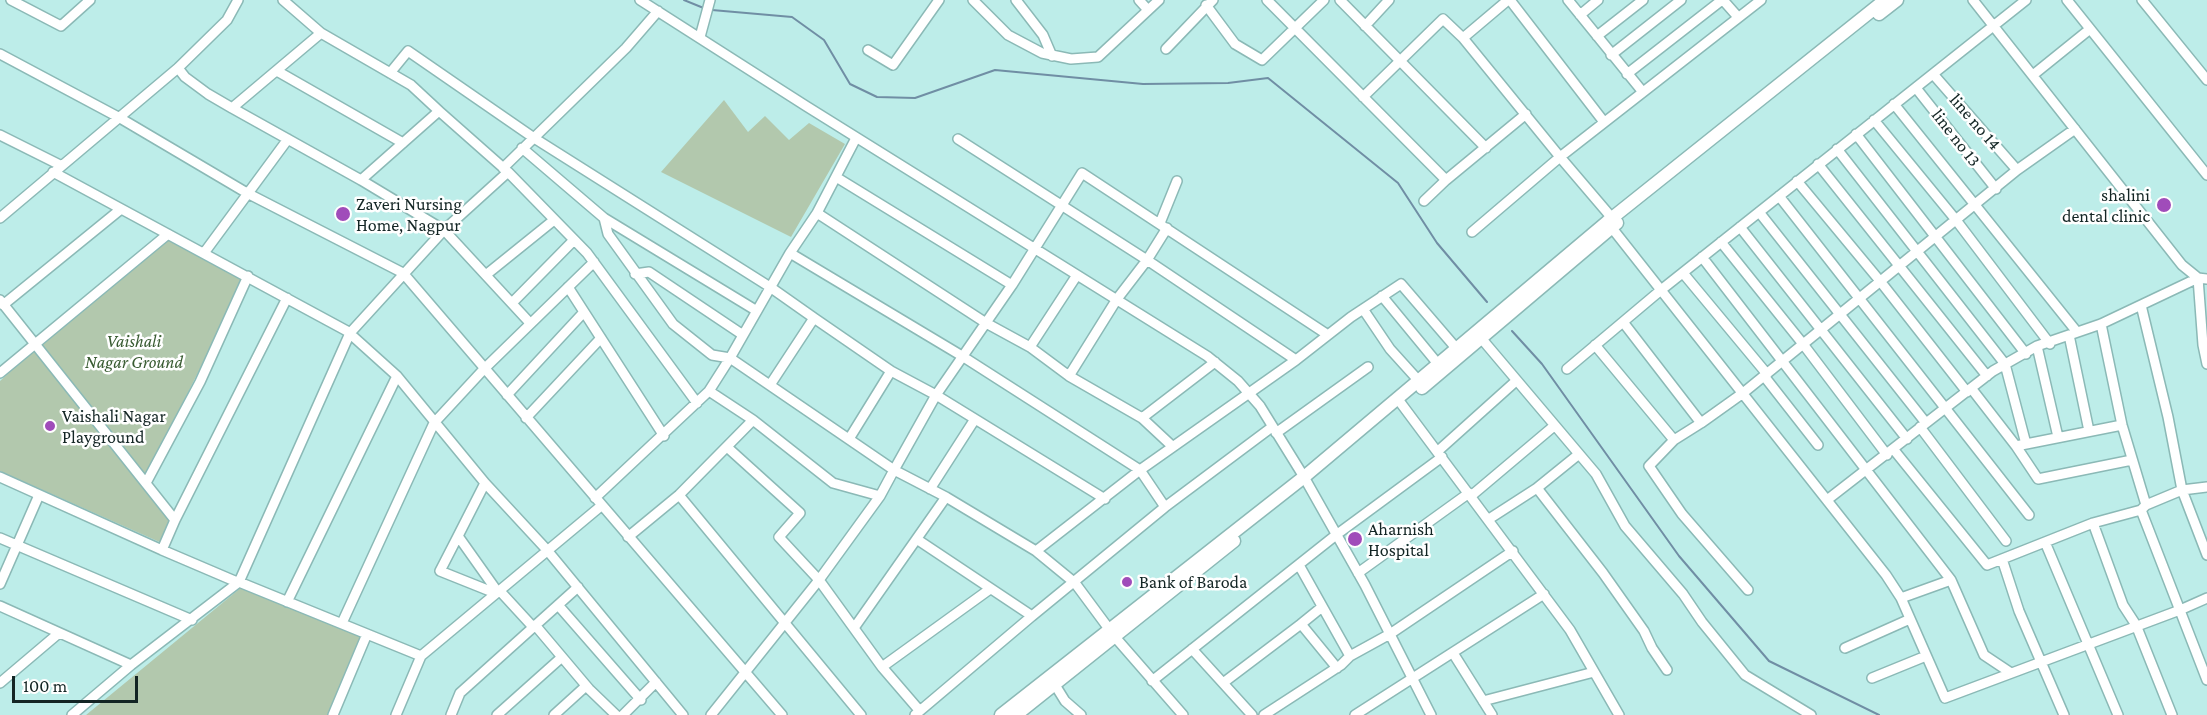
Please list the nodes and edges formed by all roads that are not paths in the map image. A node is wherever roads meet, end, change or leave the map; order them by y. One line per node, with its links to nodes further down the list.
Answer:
1 (11, 0): 2 (street)
2 (90, 0)
3 (238, 0): 48 (street)
4 (283, 0): 38 (street)
5 (640, 0): 31 (street)
6 (710, 0): 40 (street)
7 (939, 0): 43 (street)
8 (973, 0): 46 (street)
9 (1016, 0): 46 (street)
10 (1139, 0): 30 (street)
11 (1159, 0): 30 (street)
12 (1266, 0): 36 (street)
13 (1324, 0): 36 (street)
14 (1340, 0): 34 (street)
15 (1389, 0): 34 (street)
16 (1509, 0): 41 (street); 64 (street)
17 (1568, 0): 32 (street)
18 (1598, 0): 32 (street)
19 (1643, 0): 39 (street)
20 (1681, 0): 45 (street)
21 (1722, 0): 33 (street); 51 (street)
22 (1761, 0): 33 (street)
23 (1885, 0): 100 (main road)
24 (1897, 0): 100 (main road)
25 (1973, 0): 35 (street)
26 (2026, 0): 35 (street)
27 (2067, 0): 37 (street)
28 (2142, 0): 54 (street)
29 (1209, 3): 36 (street); 42 (street)
30 (1148, 10): 46 (street)
31 (658, 11): 40 (street); 68 (street)
32 (1580, 15): 39 (street)
33 (1738, 17): 56 (street)
34 (1365, 26): 47 (street)
35 (1994, 26): 52 (street); 53 (street)
36 (1294, 28): 57 (street)
37 (2090, 29): 53 (street); 81 (street)
38 (321, 33): 49 (street); 50 (street)
39 (1597, 36): 45 (street)
40 (700, 37): 69 (street)
41 (1463, 38): 47 (street); 61 (street)
42 (1166, 49)
43 (868, 50)
44 (0, 54): 62 (street)
45 (1611, 55): 51 (street)
46 (1052, 56)
47 (1400, 62): 57 (street); 74 (street)
48 (178, 68): 59 (street); 62 (street)
49 (277, 70): 59 (street); 72 (street)
50 (390, 72): 60 (street); 68 (street)
51 (1628, 74): 56 (street)
52 (1933, 74): 55 (street); 80 (street, line no 14)
53 (2033, 75): 65 (street)
54 (2207, 80)
55 (1916, 87): 58 (street); 87 (street, line no 13)
56 (1642, 91): 64 (street)
57 (1363, 97): 84 (street)
58 (1894, 104): 63 (street); 91 (street)
59 (232, 108): 70 (street)
60 (439, 111): 72 (street); 79 (street)
61 (1526, 114): 74 (street); 76 (street)
62 (120, 118): 78 (street); 88 (street)
63 (1875, 120): 66 (street); 99 (street)
64 (1604, 122): 76 (street)
65 (2075, 129): 80 (street); 123 (street)
66 (1856, 134): 75 (street); 106 (street)
67 (0, 135): 78 (street)
68 (534, 138): 73 (street); 127 (street)
69 (856, 138): 82 (street); 109 (street)
70 (288, 139): 83 (street); 88 (street)
71 (958, 139): 92 (street)
72 (403, 143): 83 (street)
73 (522, 148): 79 (street); 96 (street)
74 (1486, 148): 84 (street)
75 (1837, 149): 77 (street); 110 (street)
76 (1560, 157): 100 (street); 104 (street)
77 (1818, 164): 86 (street); 116 (street)
78 (57, 168): 93 (street); 97 (street)
79 (505, 170): 98 (street); 103 (street)
80 (2017, 170): 87 (street)
81 (2207, 175)
82 (836, 177): 95 (street); 125 (street)
83 (361, 180): 103 (street)
84 (1446, 180): 90 (street)
85 (1177, 181): 101 (street)
86 (1797, 181): 89 (street); 124 (street)
87 (1996, 189): 91 (street)
88 (247, 193): 111 (street); 117 (street)
89 (1779, 196): 94 (street); 130 (street)
90 (1424, 201)
91 (1976, 205): 99 (street); 148 (street)
92 (1061, 207): 101 (street); 109 (street); 114 (street)
93 (121, 208): 105 (street); 133 (street)
94 (1759, 212): 102 (street); 139 (street)
95 (817, 213): 112 (street); 144 (street)
96 (604, 218): 120 (street); 137 (street)
97 (0, 219)
98 (554, 220): 107 (street); 119 (street)
99 (1956, 220): 106 (street); 155 (street)
100 (1610, 222): 128 (street); 140 (main road)
101 (1164, 225): 114 (street); 150 (street)
102 (1740, 226): 108 (street); 146 (street)
103 (444, 230): 117 (street); 119 (street)
104 (1472, 232)
105 (168, 234): 111 (street); 153 (street)
106 (1936, 235): 110 (street); 160 (street)
107 (574, 240): 115 (street); 134 (street)
108 (1721, 242): 113 (street); 154 (street)
109 (1033, 248): 121 (street); 125 (street)
110 (1918, 250): 116 (street); 167 (street)
111 (204, 253): 122 (street)
112 (790, 253): 127 (street); 161 (street)
113 (1702, 257): 118 (street); 164 (street)
114 (1147, 260): 132 (street); 163 (street)
115 (594, 262): 126 (street); 188 (street)
116 (1900, 265): 124 (street); 177 (street)
117 (403, 273): 147 (street); 170 (street)
118 (1683, 273): 128 (street); 174 (street)
119 (487, 274): 134 (street)
120 (635, 274): 149 (street); 162 (street)
121 (1077, 275): 132 (street); 158 (street)
122 (248, 276): 131 (street); 220 (street)
123 (2202, 278): 135 (street); 168 (street)
124 (1881, 281): 130 (street); 181 (street)
125 (1012, 285): 144 (street)
126 (568, 287): 138 (street); 143 (street)
127 (770, 287): 137 (street); 141 (street)
128 (1661, 290): 142 (street); 184 (street)
129 (1382, 296): 136 (street); 159 (street); 166 (street)
130 (1860, 297): 139 (street); 189 (street)
131 (287, 298): 147 (street); 238 (street)
132 (1117, 299): 165 (street); 176 (street)
133 (2, 303): 153 (street)
134 (512, 303): 143 (street)
135 (2141, 305): 145 (street); 225 (street)
136 (1363, 309): 150 (street); 178 (street)
137 (757, 311): 149 (street)
138 (584, 312): 151 (street); 185 (street)
139 (1841, 313): 146 (street); 197 (street)
140 (1502, 314): 152 (main road); 159 (main road)
141 (814, 318): 172 (street); 180 (street)
142 (1623, 322): 156 (street); 195 (street)
143 (530, 323): 170 (street)
144 (986, 323): 158 (street); 161 (street)
145 (2101, 324): 148 (street); 196 (street)
146 (1822, 328): 154 (street); 204 (street)
147 (350, 333): 175 (street); 258 (street)
148 (2073, 334): 155 (street); 200 (street)
149 (743, 335): 162 (street)
150 (1328, 335): 163 (street)
151 (601, 338): 190 (street); 201 (street)
152 (1481, 338): 179 (street); 187 (main road)
153 (34, 343): 173 (street); 220 (street)
154 (1803, 344): 164 (street); 211 (street)
155 (2050, 344): 157 (street)
156 (1595, 345): 171 (street); 205 (street)
157 (2037, 346): 160 (street); 202 (street)
158 (1030, 347): 176 (street)
159 (1456, 348): 166 (main road)
160 (2026, 354): 167 (street)
161 (962, 356): 186 (street); 216 (street)
162 (730, 357): 180 (street); 182 (street)
163 (1296, 360): 183 (street)
164 (1783, 360): 174 (street); 217 (street)
165 (1215, 362): 183 (street); 191 (street)
166 (1438, 364): 178 (main road)
167 (2006, 364): 177 (street); 206 (street)
168 (2207, 364)
169 (1368, 367): 199 (street)
170 (484, 369): 185 (street); 194 (street)
171 (1567, 369)
172 (891, 371): 186 (street); 203 (street)
173 (0, 373)
174 (1765, 375): 184 (street); 207 (street)
175 (397, 376): 194 (street); 268 (street)
176 (1070, 376): 191 (street)
177 (1987, 376): 181 (street)
178 (1418, 380): 187 (main road)
179 (1516, 381): 198 (street); 212 (street)
180 (770, 385): 203 (street)
181 (1969, 390): 189 (street); 209 (street)
182 (709, 391): 188 (street); 193 (street)
183 (1248, 392): 199 (street); 208 (street)
184 (1743, 393): 195 (street); 232 (street)
185 (507, 395): 190 (street)
186 (936, 395): 192 (street); 215 (street)
187 (1399, 401): 212 (street); 219 (main road)
188 (697, 403): 201 (street)
189 (1945, 408): 197 (street); 236 (street)
190 (526, 418): 233 (street)
191 (1142, 418): 208 (street)
192 (975, 419): 224 (street); 231 (street)
193 (753, 420): 210 (street); 229 (street)
194 (434, 423): 221 (street); 276 (street)
195 (1701, 423): 205 (street)
196 (2122, 424): 200 (street); 214 (street)
197 (1923, 425): 204 (street); 245 (street)
198 (1554, 426): 213 (street); 226 (street)
199 (1274, 430): 219 (street); 234 (street)
200 (2090, 431): 202 (street)
201 (664, 436): 233 (street)
202 (2058, 437): 206 (street)
203 (849, 439): 215 (street)
204 (1907, 439): 211 (street)
205 (1674, 440): 263 (street)
206 (2026, 444): 209 (street)
207 (1818, 445)
208 (1172, 446): 216 (street)
209 (2016, 446): 214 (street)
210 (727, 447): 228 (street); 256 (street)
211 (1890, 452): 217 (street); 253 (street)
212 (1440, 454): 226 (street); 240 (street)
213 (1579, 454): 223 (street); 338 (street)
214 (2132, 460): 235 (street)
215 (894, 470): 224 (street); 229 (street)
216 (1140, 470): 231 (street); 234 (street)
217 (1866, 472): 232 (street); 257 (street)
218 (0, 477): 227 (street)
219 (1305, 480): 240 (street); 283 (main road)
220 (146, 483): 238 (street)
221 (485, 483): 241 (street); 249 (street)
222 (2207, 487): 225 (street)
223 (1537, 488): 237 (street); 298 (street)
224 (930, 489): 230 (street)
225 (2182, 490): 235 (street); 252 (street)
226 (1470, 494): 237 (street); 255 (street)
227 (39, 495): 247 (street); 248 (street)
228 (679, 495): 242 (street); 277 (street)
229 (880, 496): 256 (street)
230 (946, 497): 244 (street); 250 (street)
231 (1105, 499): 250 (street)
232 (1827, 500): 266 (street)
233 (598, 502): 242 (street); 249 (street)
234 (1165, 507): 259 (street)
235 (2143, 508): 239 (street); 272 (street)
236 (2029, 515)
237 (1489, 519): 251 (street)
238 (175, 520): 248 (street)
239 (2093, 523): 246 (street); 279 (street)
240 (1336, 535): 254 (street); 255 (street)
241 (458, 536): 264 (street); 264 (street)
242 (628, 537): 301 (street)
243 (0, 538): 247 (street)
244 (918, 540): 262 (street); 281 (street)
245 (2007, 541)
246 (2045, 542): 253 (street); 286 (street)
247 (18, 546): 260 (street); 275 (street)
248 (162, 550): 258 (street)
249 (547, 550): 261 (street); 264 (street)
250 (1036, 551): 259 (street)
251 (1513, 551): 265 (street); 285 (street)
252 (2207, 555)
253 (2002, 559): 294 (street)
254 (1299, 565): 271 (street); 288 (street)
255 (1358, 573): 285 (street)
256 (819, 580): 277 (street); 281 (street)
257 (1951, 580): 266 (street); 300 (street)
258 (238, 582): 268 (street); 275 (street)
259 (1075, 583): 273 (street); 283 (street)
260 (0, 584)
261 (578, 587): 269 (street); 307 (street)
262 (990, 589): 273 (street); 296 (street)
263 (1748, 590)
264 (497, 591): 280 (street); 290 (street)
265 (1544, 594): 289 (street); 299 (street)
266 (1901, 598): 274 (street)
267 (2207, 598): 272 (street)
268 (287, 602): 276 (street)
269 (558, 605): 280 (street); 311 (street)
270 (0, 606): 282 (street)
271 (1322, 607): 278 (street); 291 (street)
272 (2180, 610): 279 (street); 305 (street)
273 (1032, 616): 314 (street)
274 (1910, 619): 287 (street); 292 (street)
275 (192, 620): 295 (street)
276 (342, 623): 284 (street)
277 (784, 624): 301 (street); 327 (street)
278 (1301, 624): 297 (street); 309 (street)
279 (2136, 625): 286 (street); 341 (street)
280 (534, 626): 293 (street); 319 (street)
281 (854, 628): 296 (street)
282 (59, 633): 295 (street); 308 (street)
283 (1112, 633): 304 (main road); 306 (street)
284 (367, 634): 290 (street); 317 (street)
285 (1390, 634): 291 (street); 302 (street)
286 (2087, 645): 294 (street); 340 (street)
287 (1845, 648)
288 (1192, 649): 306 (street); 309 (street)
289 (1453, 653): 302 (street); 312 (street)
290 (422, 656): 315 (street)
291 (1350, 656): 297 (street)
292 (1926, 656): 300 (street); 303 (street)
293 (562, 657): 310 (street); 320 (street)
294 (2040, 662): 300 (street); 339 (street)
295 (131, 665): 316 (street)
296 (882, 667): 314 (street)
297 (1337, 668): 333 (street)
298 (1667, 670)
299 (1594, 672): 312 (street); 337 (street)
300 (2011, 673)
301 (746, 674): 325 (street); 326 (street)
302 (1413, 678): 313 (street); 335 (street)
303 (1872, 678)
304 (1052, 680): 328 (main road); 329 (main road); 330 (street)
305 (2207, 680)
306 (1152, 681): 331 (street)
307 (656, 682): 311 (street); 324 (street)
308 (0, 683)
309 (1223, 683): 332 (street)
310 (586, 686): 321 (street); 322 (street)
311 (641, 700): 323 (street)
312 (1483, 701): 336 (street)
313 (1372, 711): 334 (street)
314 (917, 712)
315 (397, 713): 318 (street)
316 (72, 715)
317 (333, 715)
318 (408, 715)
319 (451, 715)
320 (497, 715)
321 (555, 715)
322 (616, 715)
323 (623, 715)
324 (683, 715)
325 (711, 715)
326 (782, 715)
327 (861, 715)
328 (1001, 715)
329 (1016, 715)
330 (1081, 715)
331 (1183, 715)
332 (1252, 715)
333 (1264, 715)
334 (1355, 715)
335 (1431, 715)
336 (1492, 715)
337 (1618, 715)
338 (1811, 715)
339 (2064, 715)
340 (2118, 715)
341 (2172, 715)

